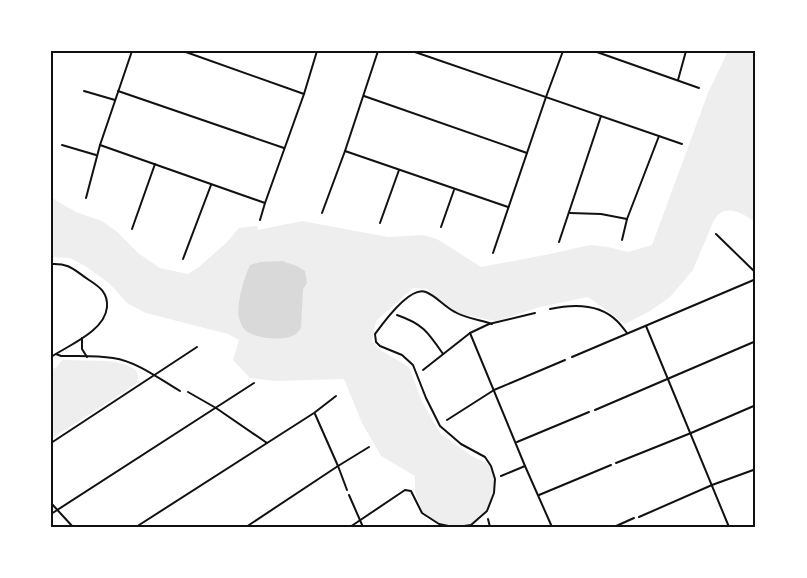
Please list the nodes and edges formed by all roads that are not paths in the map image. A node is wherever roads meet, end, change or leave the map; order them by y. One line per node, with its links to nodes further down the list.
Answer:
1 (132, 51): 12 (street)
2 (183, 51): 13 (street)
3 (317, 51): 13 (street)
4 (378, 51): 14 (street)
5 (412, 51): 15 (street)
6 (563, 51): 15 (street)
7 (594, 51): 9 (street)
8 (686, 51): 9 (street)
9 (678, 80): 10 (street)
10 (699, 88)
11 (84, 91): 16 (street)
12 (118, 91): 16 (street); 22 (street)
13 (304, 94): 22 (street)
14 (364, 96): 23 (street); 24 (street)
15 (546, 96): 17 (street); 24 (street)
16 (115, 100): 21 (street)
17 (601, 116): 18 (street); 34 (street)
18 (659, 136): 19 (street); 35 (street)
19 (682, 144)
20 (62, 145): 25 (street)
21 (100, 145): 25 (street); 26 (street)
22 (284, 148): 31 (street)
23 (345, 151): 27 (street); 33 (street)
24 (527, 153): 32 (street)
25 (96, 155): 30 (street)
26 (155, 164): 28 (street); 39 (street)
27 (399, 170): 29 (street); 37 (street)
28 (211, 185): 31 (street); 44 (street)
29 (454, 189): 32 (street); 38 (street)
30 (86, 198)
31 (265, 204): 36 (street)
32 (509, 208): 43 (street)
33 (322, 213)
34 (570, 213): 35 (street); 42 (street)
35 (627, 219): 41 (street)
36 (260, 220)
37 (380, 223)
38 (441, 228)
39 (132, 229)
40 (716, 234): 46 (street)
41 (622, 240)
42 (559, 242)
43 (493, 253)
44 (183, 259)
45 (51, 264): 55 (street)
46 (756, 273)
47 (756, 279): 52 (street)
48 (550, 309): 54 (street)
49 (535, 313): 51 (street)
50 (397, 315): 59 (street)
51 (492, 324): 53 (street); 106 (street)
52 (646, 326): 54 (street); 66 (street)
53 (470, 332): 59 (street); 68 (street)
54 (628, 333): 62 (street)
55 (82, 338): 58 (street); 61 (street)
56 (756, 341): 66 (street)
57 (197, 347): 65 (street)
58 (56, 354): 60 (street); 61 (street)
59 (443, 354): 64 (street)
60 (51, 357)
61 (87, 357): 65 (street)
62 (572, 357)
63 (565, 360): 68 (street)
64 (423, 370)
65 (154, 376): 69 (street); 79 (street)
66 (667, 379): 74 (street); 78 (street)
67 (254, 383): 73 (street)
68 (494, 390): 77 (street); 80 (street)
69 (180, 391)
70 (188, 392): 73 (street)
71 (336, 396): 76 (street)
72 (756, 405): 78 (street)
73 (216, 408): 81 (street); 94 (street)
74 (594, 410)
75 (589, 412): 80 (street)
76 (314, 413): 81 (street); 85 (street)
77 (447, 420)
78 (691, 433): 83 (street); 89 (street)
79 (51, 442)
80 (516, 442): 86 (street)
81 (268, 443): 101 (street)
82 (369, 448): 85 (street)
83 (616, 462)
84 (611, 465): 92 (street)
85 (338, 466): 90 (street); 102 (street)
86 (525, 466): 88 (street); 92 (street)
87 (756, 469): 89 (street)
88 (502, 476)
89 (712, 485): 96 (street); 110 (street)
90 (347, 490)
91 (349, 495): 99 (street)
92 (538, 495): 108 (street)
93 (51, 503): 94 (street)
94 (58, 510): 95 (street); 100 (street)
95 (51, 514)
96 (639, 517)
97 (634, 518): 109 (street)
98 (488, 519): 107 (street)
99 (360, 520): 103 (street); 104 (street); 105 (street)
100 (73, 527)
101 (136, 527)
102 (246, 527)
103 (350, 527)
104 (363, 527)
105 (453, 527)
106 (457, 527)
107 (490, 527)
108 (552, 527)
109 (614, 527)
110 (728, 527)

